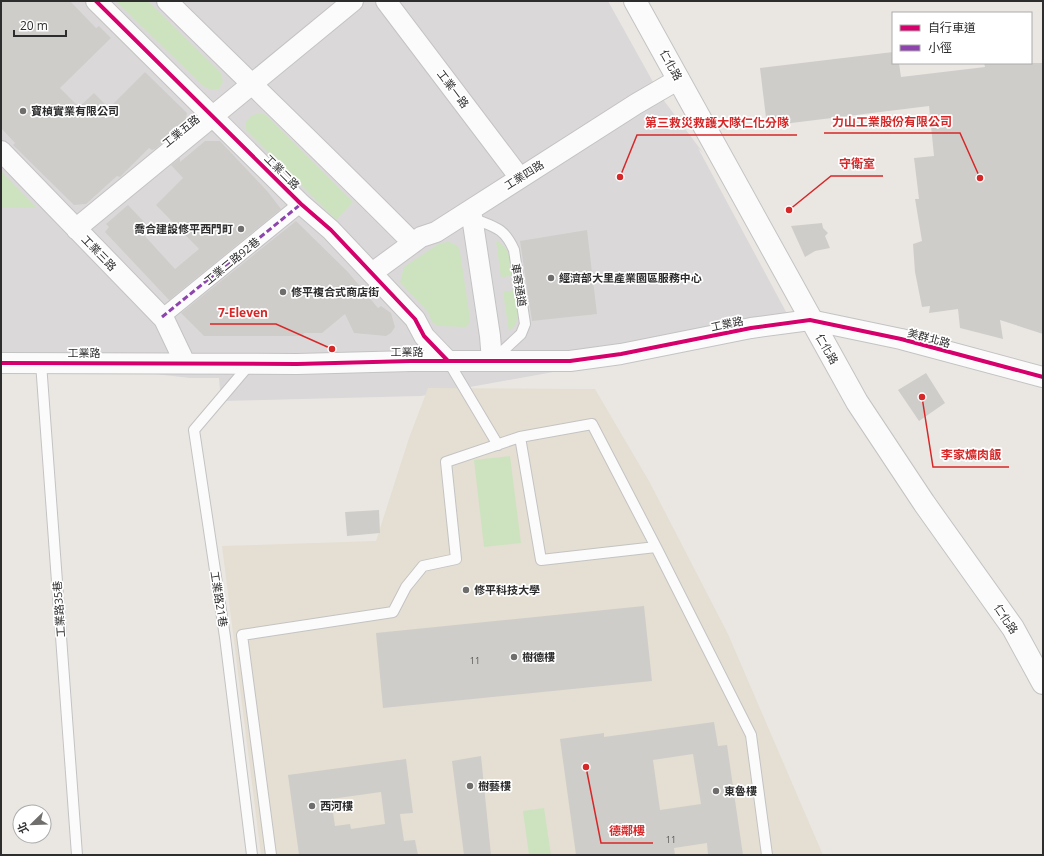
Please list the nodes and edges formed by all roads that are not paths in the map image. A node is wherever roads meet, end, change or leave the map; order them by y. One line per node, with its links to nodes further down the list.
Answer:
1 (96, 1): 8 (street, 工業二路)
2 (168, 1): 7 (street)
3 (353, 1): 7 (street, 工業五路)
4 (386, 1): 10 (street, 工業一路)
5 (635, 1): 6 (main road, 仁化路)
6 (679, 79): 10 (street, 工業四路); 17 (main road, 仁化路)
7 (252, 85): 8 (street, 工業五路); 14 (street)
8 (213, 116): 11 (street, 工業二路); 13 (street, 工業五路)
9 (1, 151): 13 (street, 工業三路)
10 (520, 178): 12 (street, 工業四路)
11 (301, 204): 15 (street, 工業二路); 16 (street, 工業二路92巷)
12 (472, 214): 14 (street, 工業四路); 19 (street); 19 (lane, 車寄通道)
13 (77, 230): 16 (street, 工業三路)
14 (413, 243): 15 (street, 工業四路)
15 (372, 274): 18 (street, 工業二路)
16 (162, 317): 22 (street, 工業三路)
17 (810, 320): 19 (street, 工業路); 24 (street, 美群北路); 30 (main road, 仁化路)
18 (448, 361): 19 (street, 工業路); 23 (street, 工業路); 26 (lane)
19 (492, 361)
20 (1, 363): 21 (street, 工業路)
21 (41, 363): 22 (street, 工業路); 31 (lane, 工業路35巷)
22 (185, 363): 23 (street, 工業路)
23 (250, 364): 29 (lane, 工業路21巷)
24 (1043, 376)
25 (520, 437): 26 (lane); 27 (lane); 27 (lane)
26 (498, 445): 28 (lane)
27 (656, 547): 34 (lane)
28 (242, 635): 29 (lane); 33 (lane)
29 (225, 637): 32 (lane, 工業路21巷)
30 (1043, 683)
31 (77, 855)
32 (252, 855)
33 (271, 855)
34 (767, 855)

